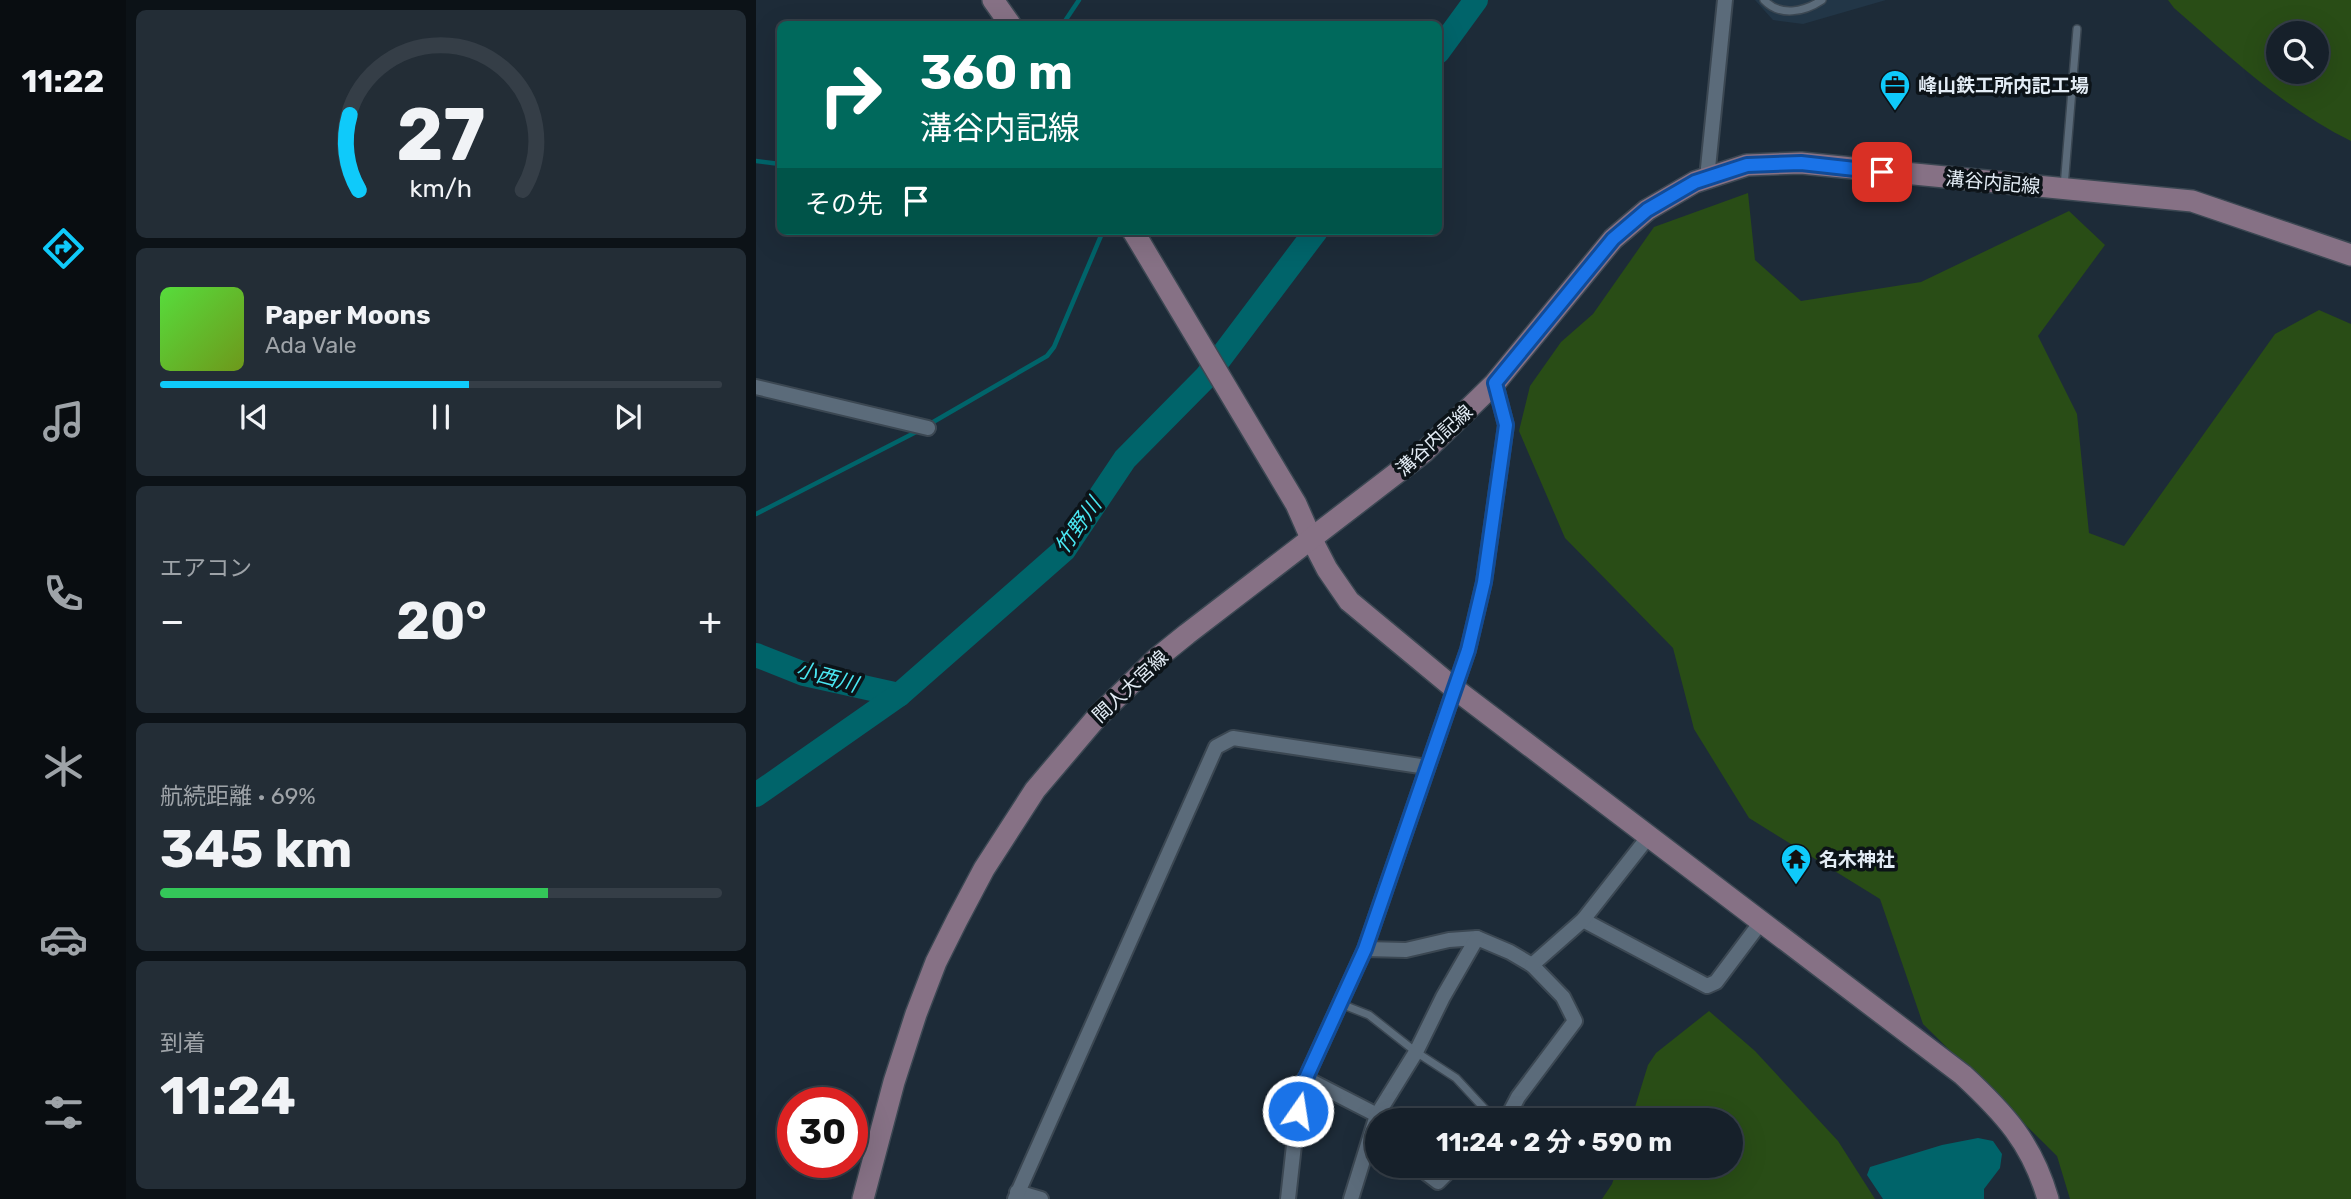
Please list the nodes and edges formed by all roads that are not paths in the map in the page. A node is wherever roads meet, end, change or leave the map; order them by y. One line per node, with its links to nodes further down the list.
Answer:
1 (993, 0): 5 (main road)
2 (1726, 0): 7 (street)
3 (1764, 0): 4 (lane)
4 (1822, 0)
5 (1008, 21)
6 (2077, 29): 8 (lane)
7 (1707, 178): 8 (main road, 溝谷内記線); 11 (main road, 溝谷内記線)
8 (2064, 188): 10 (main road, 溝谷内記線)
9 (1135, 235): 14 (main road)
10 (2351, 255)
11 (1495, 383): 14 (main road, 溝谷内記線); 15 (street)
12 (756, 387): 13 (street)
13 (928, 428)
14 (1311, 538): 15 (main road); 32 (main road, 間人大宮線)
15 (1455, 689): 16 (street); 17 (main road)
16 (1427, 767): 21 (street); 31 (street)
17 (1649, 836): 18 (street); 19 (main road)
18 (1583, 920): 19 (street); 22 (street)
19 (1761, 922): 36 (main road)
20 (1477, 938): 21 (street); 22 (street); 24 (street)
21 (1365, 949): 23 (street)
22 (1532, 965): 28 (street)
23 (1339, 1003): 24 (lane); 25 (street)
24 (1416, 1052): 26 (street); 27 (lane)
25 (1306, 1078): 29 (street); 34 (street)
26 (1381, 1108)
27 (1484, 1108)
28 (1512, 1108)
29 (1365, 1109)
30 (1365, 1160): 35 (street)
31 (1016, 1195): 33 (street)
32 (863, 1199)
33 (1041, 1199)
34 (1288, 1199)
35 (1351, 1199)
36 (2048, 1199)

